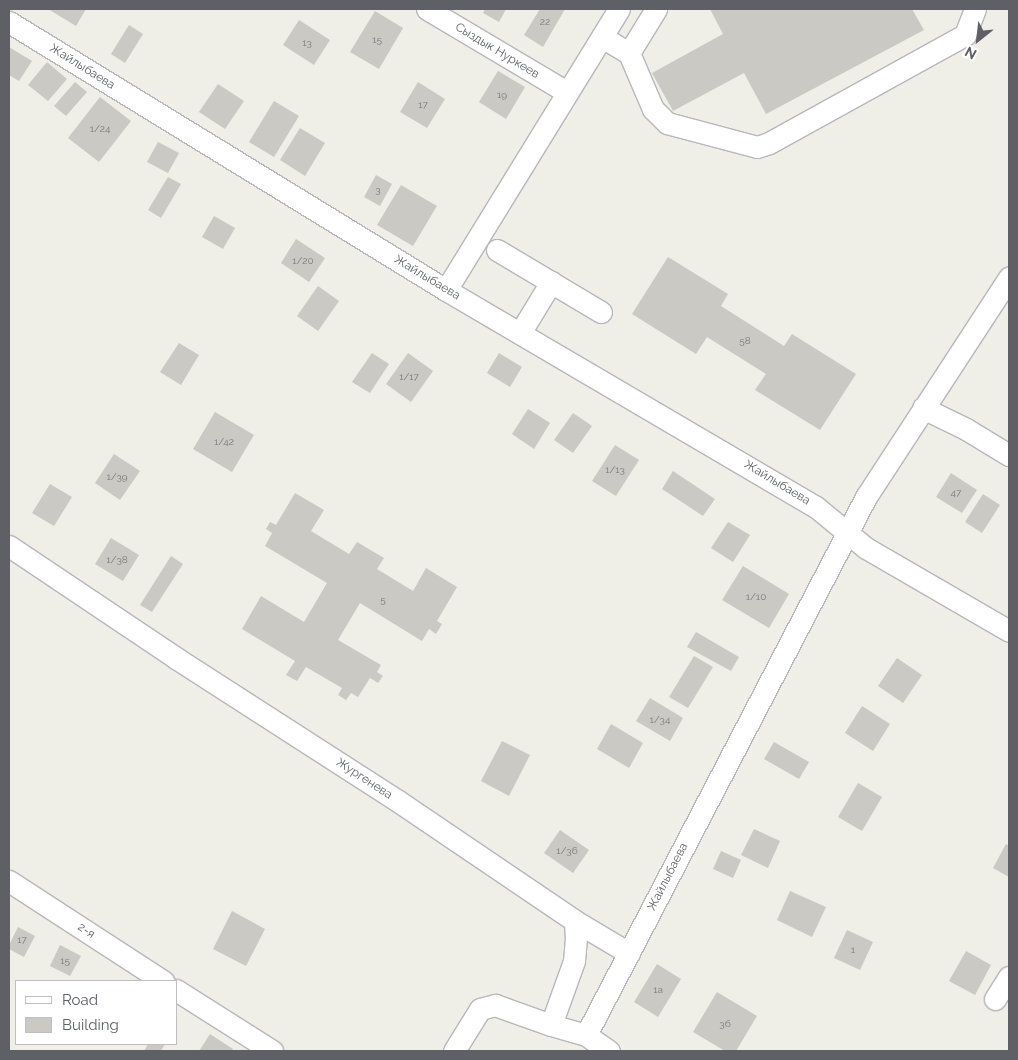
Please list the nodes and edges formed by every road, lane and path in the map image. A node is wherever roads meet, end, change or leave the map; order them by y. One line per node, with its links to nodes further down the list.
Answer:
1 (427, 9): 8 (street, Сыздык Нуркеев)
2 (619, 9): 6 (street)
3 (656, 9): 7 (street)
4 (975, 9): 7 (street)
5 (9, 22): 12 (street, Жайлыбаева)
6 (602, 37): 7 (street); 8 (street)
7 (629, 53)
8 (567, 92): 12 (street)
9 (497, 250): 11 (street)
10 (1009, 278): 15 (street, Жайлыбаева)
11 (551, 282): 13 (street); 14 (street)
12 (446, 290): 14 (street, Жайлыбаева)
13 (601, 312)
14 (520, 333): 17 (street, Жайлыбаева)
15 (924, 408): 16 (street); 17 (street, Жайлыбаева)
16 (1009, 455)
17 (847, 532): 19 (street); 22 (street, Жайлыбаева)
18 (9, 546): 21 (street, Жургенева)
19 (1009, 631)
20 (9, 882): 24 (street, 2-я)
21 (575, 921): 22 (street, Жургенева); 27 (street)
22 (628, 953): 28 (street, Жайлыбаева)
23 (1009, 977): 26 (street)
24 (161, 980)
25 (178, 991): 29 (street)
26 (995, 1000)
27 (552, 1024): 28 (street); 30 (street)
28 (586, 1035): 31 (street)
29 (272, 1051)
30 (454, 1051)
31 (609, 1051)

